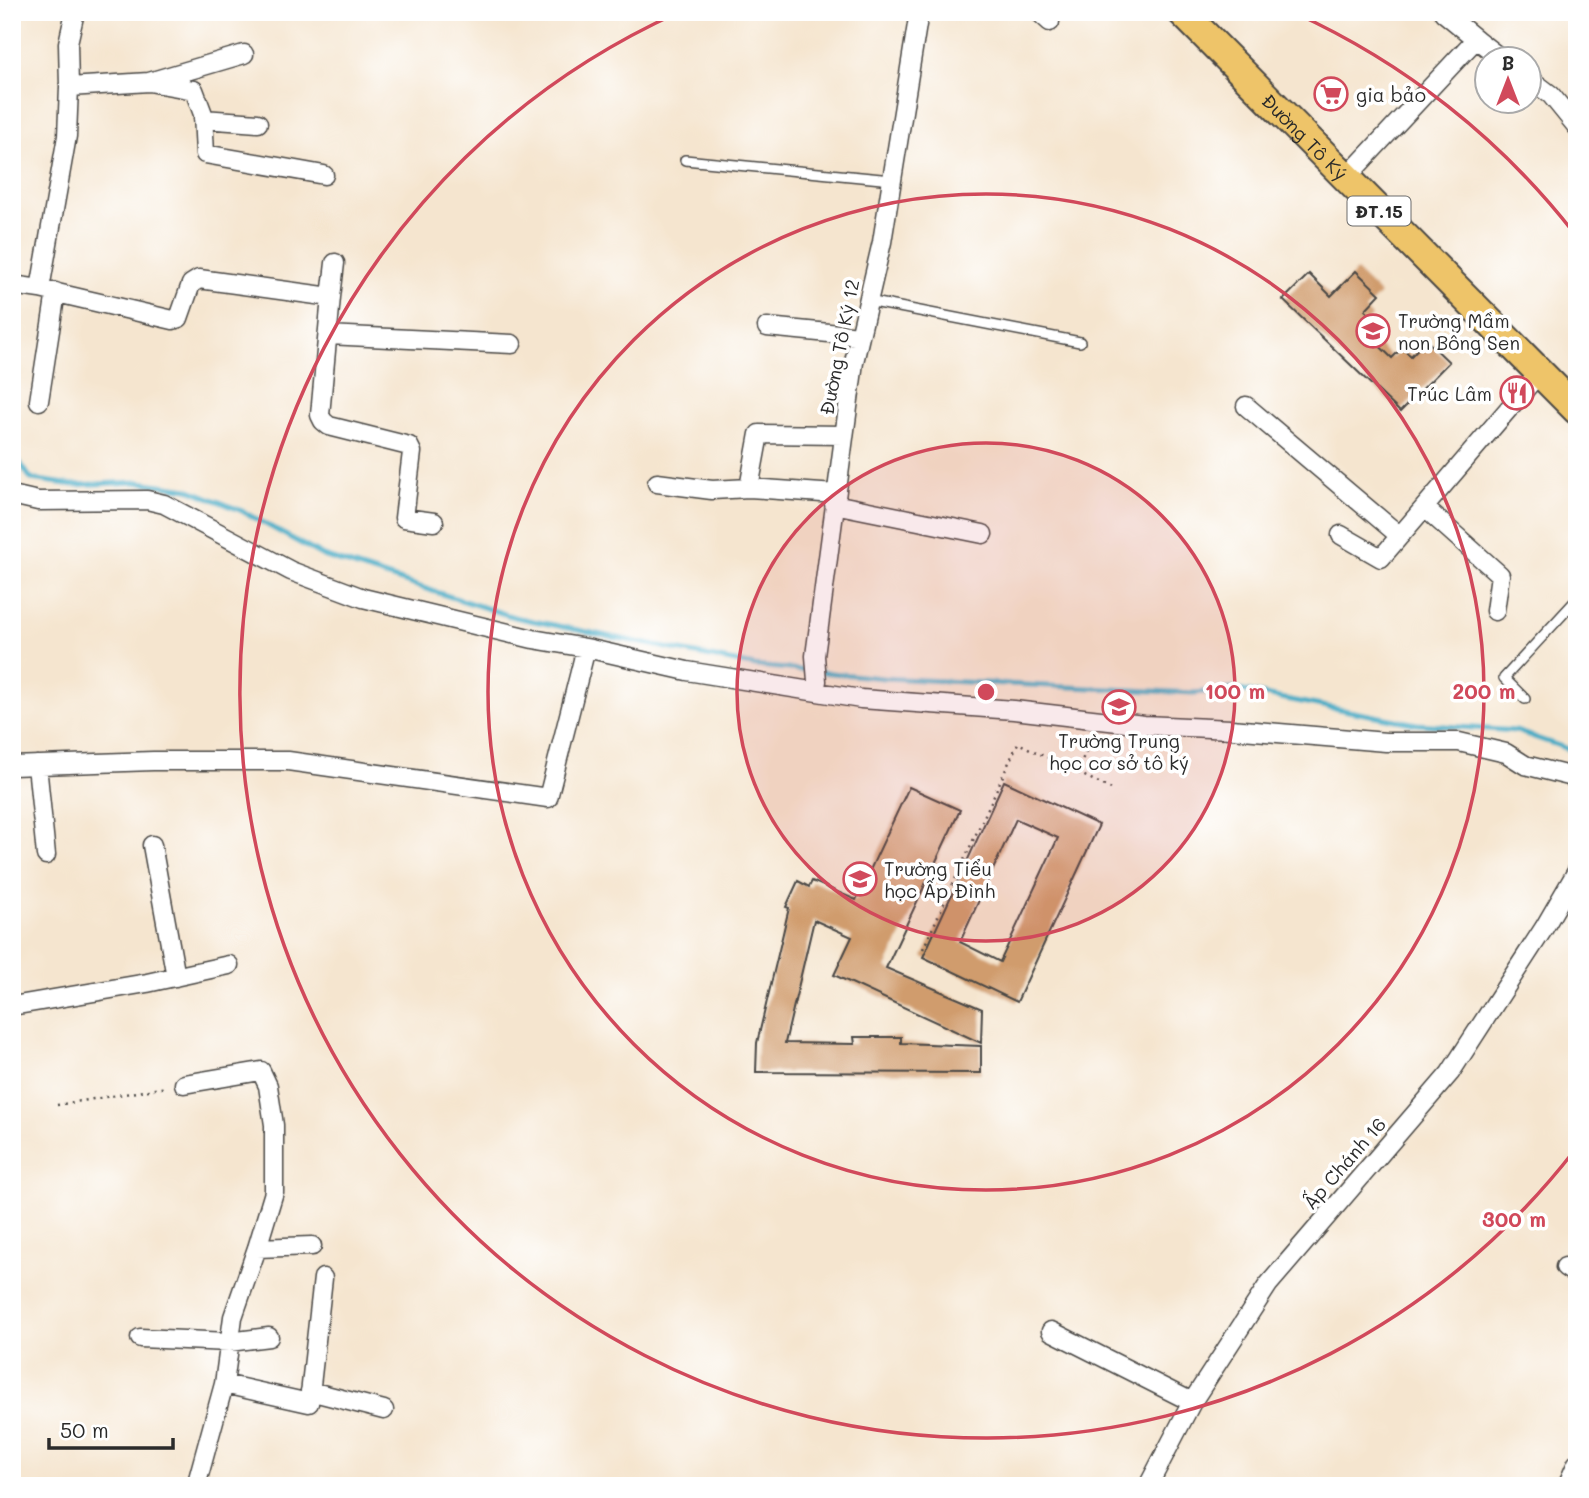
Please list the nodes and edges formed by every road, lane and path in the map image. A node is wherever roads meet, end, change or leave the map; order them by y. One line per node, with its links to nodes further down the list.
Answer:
1 (75, 12): 10 (street)
2 (919, 12): 18 (street, Đường Tô Ký 12)
3 (1182, 12): 16 (main road, Đường Tô Ký / ĐT.15)
4 (1208, 12): 16 (main road, Đường Tô Ký / ĐT.15)
5 (1443, 12): 6 (street)
6 (1476, 39): 7 (street); 16 (street)
7 (1485, 46)
8 (244, 54): 9 (street)
9 (149, 82): 10 (street); 12 (street)
10 (69, 87): 21 (street)
11 (1544, 90): 13 (street)
12 (203, 119): 14 (street); 17 (street)
13 (1574, 119)
14 (258, 123)
15 (685, 160): 18 (lane)
16 (1353, 171): 29 (main road, Đường Tô Ký / ĐT.15); 30 (main road, Đường Tô Ký / ĐT.15)
17 (324, 174)
18 (892, 180): 23 (street, Đường Tô Ký 12)
19 (335, 263): 22 (street)
20 (12, 285): 21 (street)
21 (48, 290): 22 (street); 31 (street)
22 (331, 297): 25 (street)
23 (868, 301): 26 (street, Đường Tô Ký 12); 27 (lane)
24 (767, 327): 26 (street)
25 (328, 335): 28 (street); 40 (street)
26 (860, 335): 34 (street, Đường Tô Ký 12)
27 (1080, 342)
28 (512, 344)
29 (1540, 372): 33 (main road, Đường Tô Ký / ĐT.15); 39 (street)
30 (1577, 384)
31 (39, 401)
32 (1246, 406): 43 (street)
33 (1577, 410)
34 (844, 435): 36 (street); 38 (street, Đường Tô Ký 12)
35 (657, 483): 36 (street)
36 (749, 488): 38 (street)
37 (12, 495): 46 (street)
38 (835, 499): 41 (street); 47 (street, Đường Tô Ký 12)
39 (1424, 508): 43 (street); 45 (street)
40 (434, 522)
41 (983, 534)
42 (1341, 535): 43 (street)
43 (1400, 536)
44 (1577, 599): 48 (lane)
45 (1495, 611)
46 (586, 648): 47 (street); 50 (street)
47 (816, 686): 49 (street)
48 (1525, 699)
49 (1100, 720): 52 (path); 53 (street)
50 (37, 765): 51 (street); 56 (street)
51 (12, 766)
52 (1077, 772): 54 (path); 58 (path)
53 (1577, 778)
54 (1111, 789)
55 (152, 845): 60 (street)
56 (46, 855)
57 (1577, 871): 73 (street, Ấp Chánh 16)
58 (923, 949)
59 (229, 965): 60 (street)
60 (176, 976): 61 (street)
61 (12, 1006)
62 (184, 1084): 63 (path); 65 (street)
63 (57, 1105)
64 (312, 1246): 65 (street)
65 (257, 1248): 70 (street)
66 (323, 1278): 72 (street)
67 (1051, 1331): 73 (street)
68 (269, 1337): 70 (street)
69 (140, 1338): 70 (street)
70 (229, 1342): 71 (street)
71 (224, 1384): 72 (street); 76 (street)
72 (310, 1391): 74 (street)
73 (1192, 1402): 77 (street, Ấp Chánh 16)
74 (384, 1410)
75 (1577, 1463): 78 (street)
76 (196, 1486)
77 (1148, 1486)
78 (1567, 1486)

